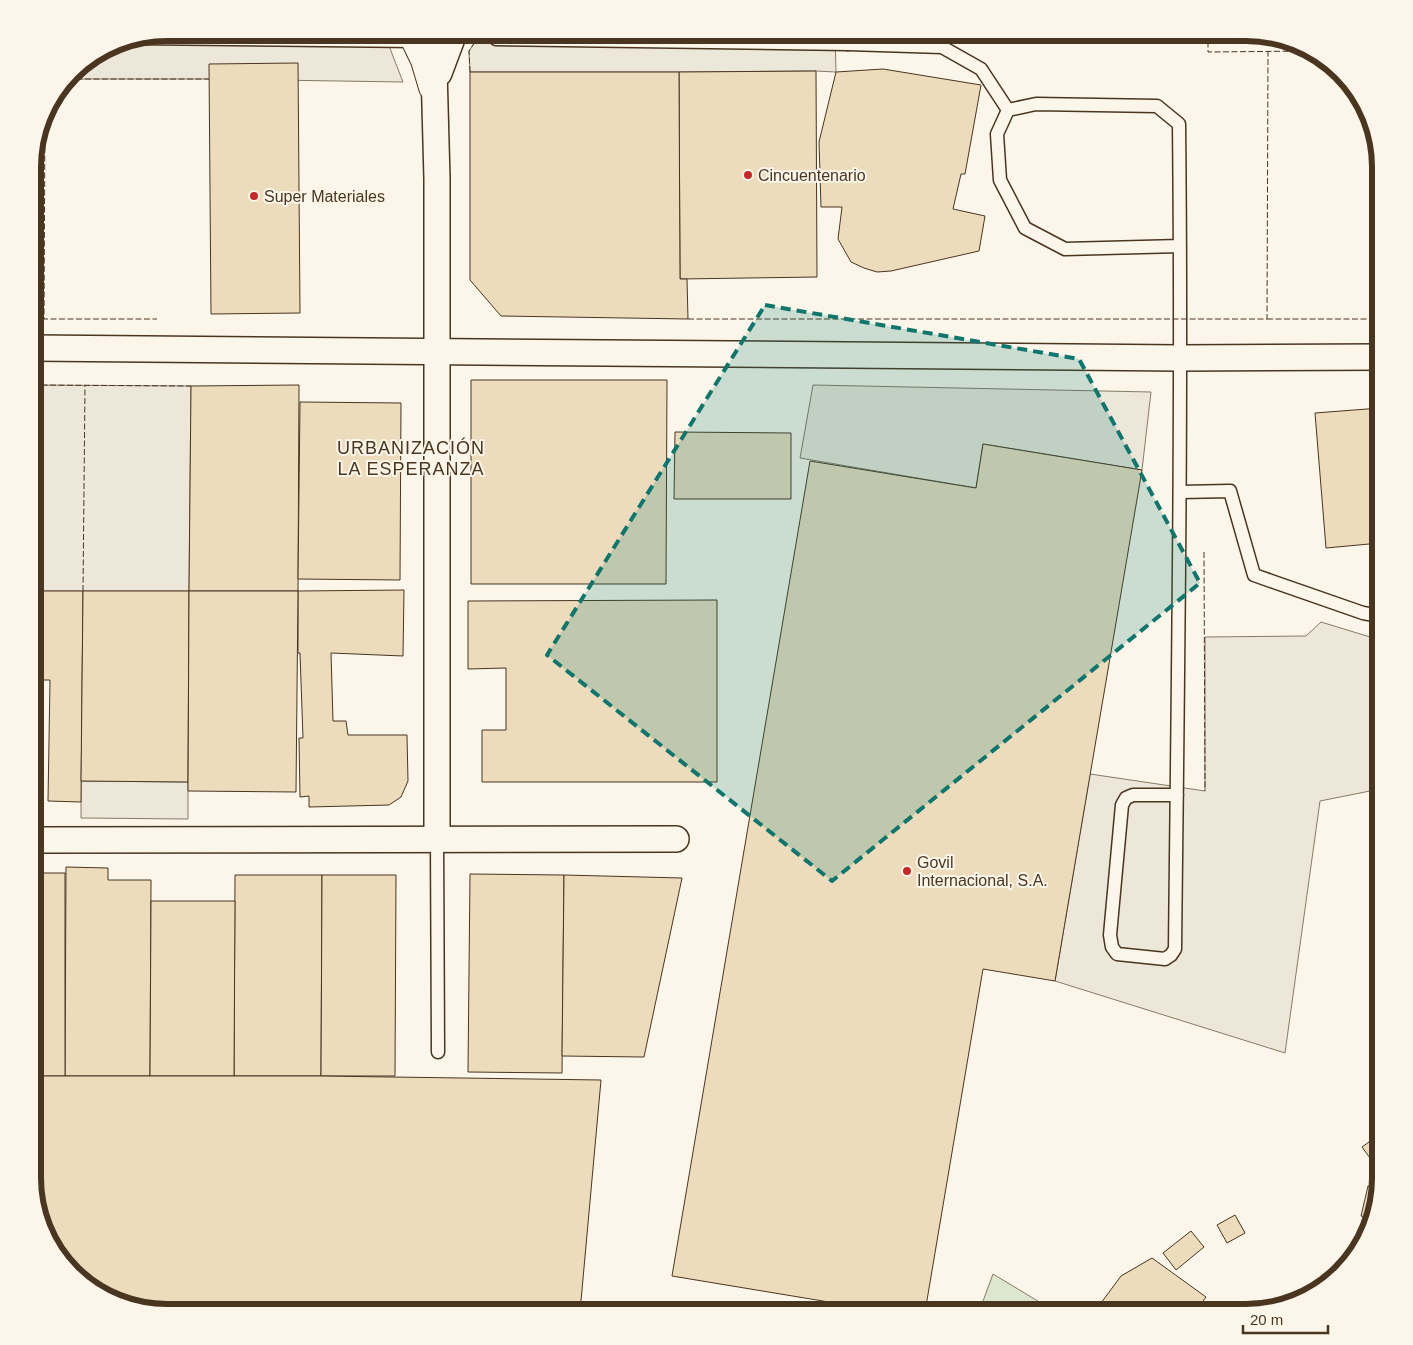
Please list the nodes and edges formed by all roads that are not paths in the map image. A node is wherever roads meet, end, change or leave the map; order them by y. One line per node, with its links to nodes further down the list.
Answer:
1 (876, 41): 5 (lane)
2 (421, 42): 4 (main road)
3 (451, 42): 4 (street)
4 (433, 87): 8 (street)
5 (1008, 110): 6 (lane); 6 (lane)
6 (1180, 246): 10 (lane)
7 (42, 348): 8 (street)
8 (437, 352): 10 (street); 14 (street)
9 (1371, 357): 10 (street)
10 (1180, 358): 11 (lane)
11 (1180, 492): 12 (lane); 13 (lane)
12 (1371, 614)
13 (1177, 795): 13 (lane)
14 (437, 839): 15 (street); 16 (street); 17 (lane)
15 (676, 839)
16 (42, 840)
17 (438, 1052)

